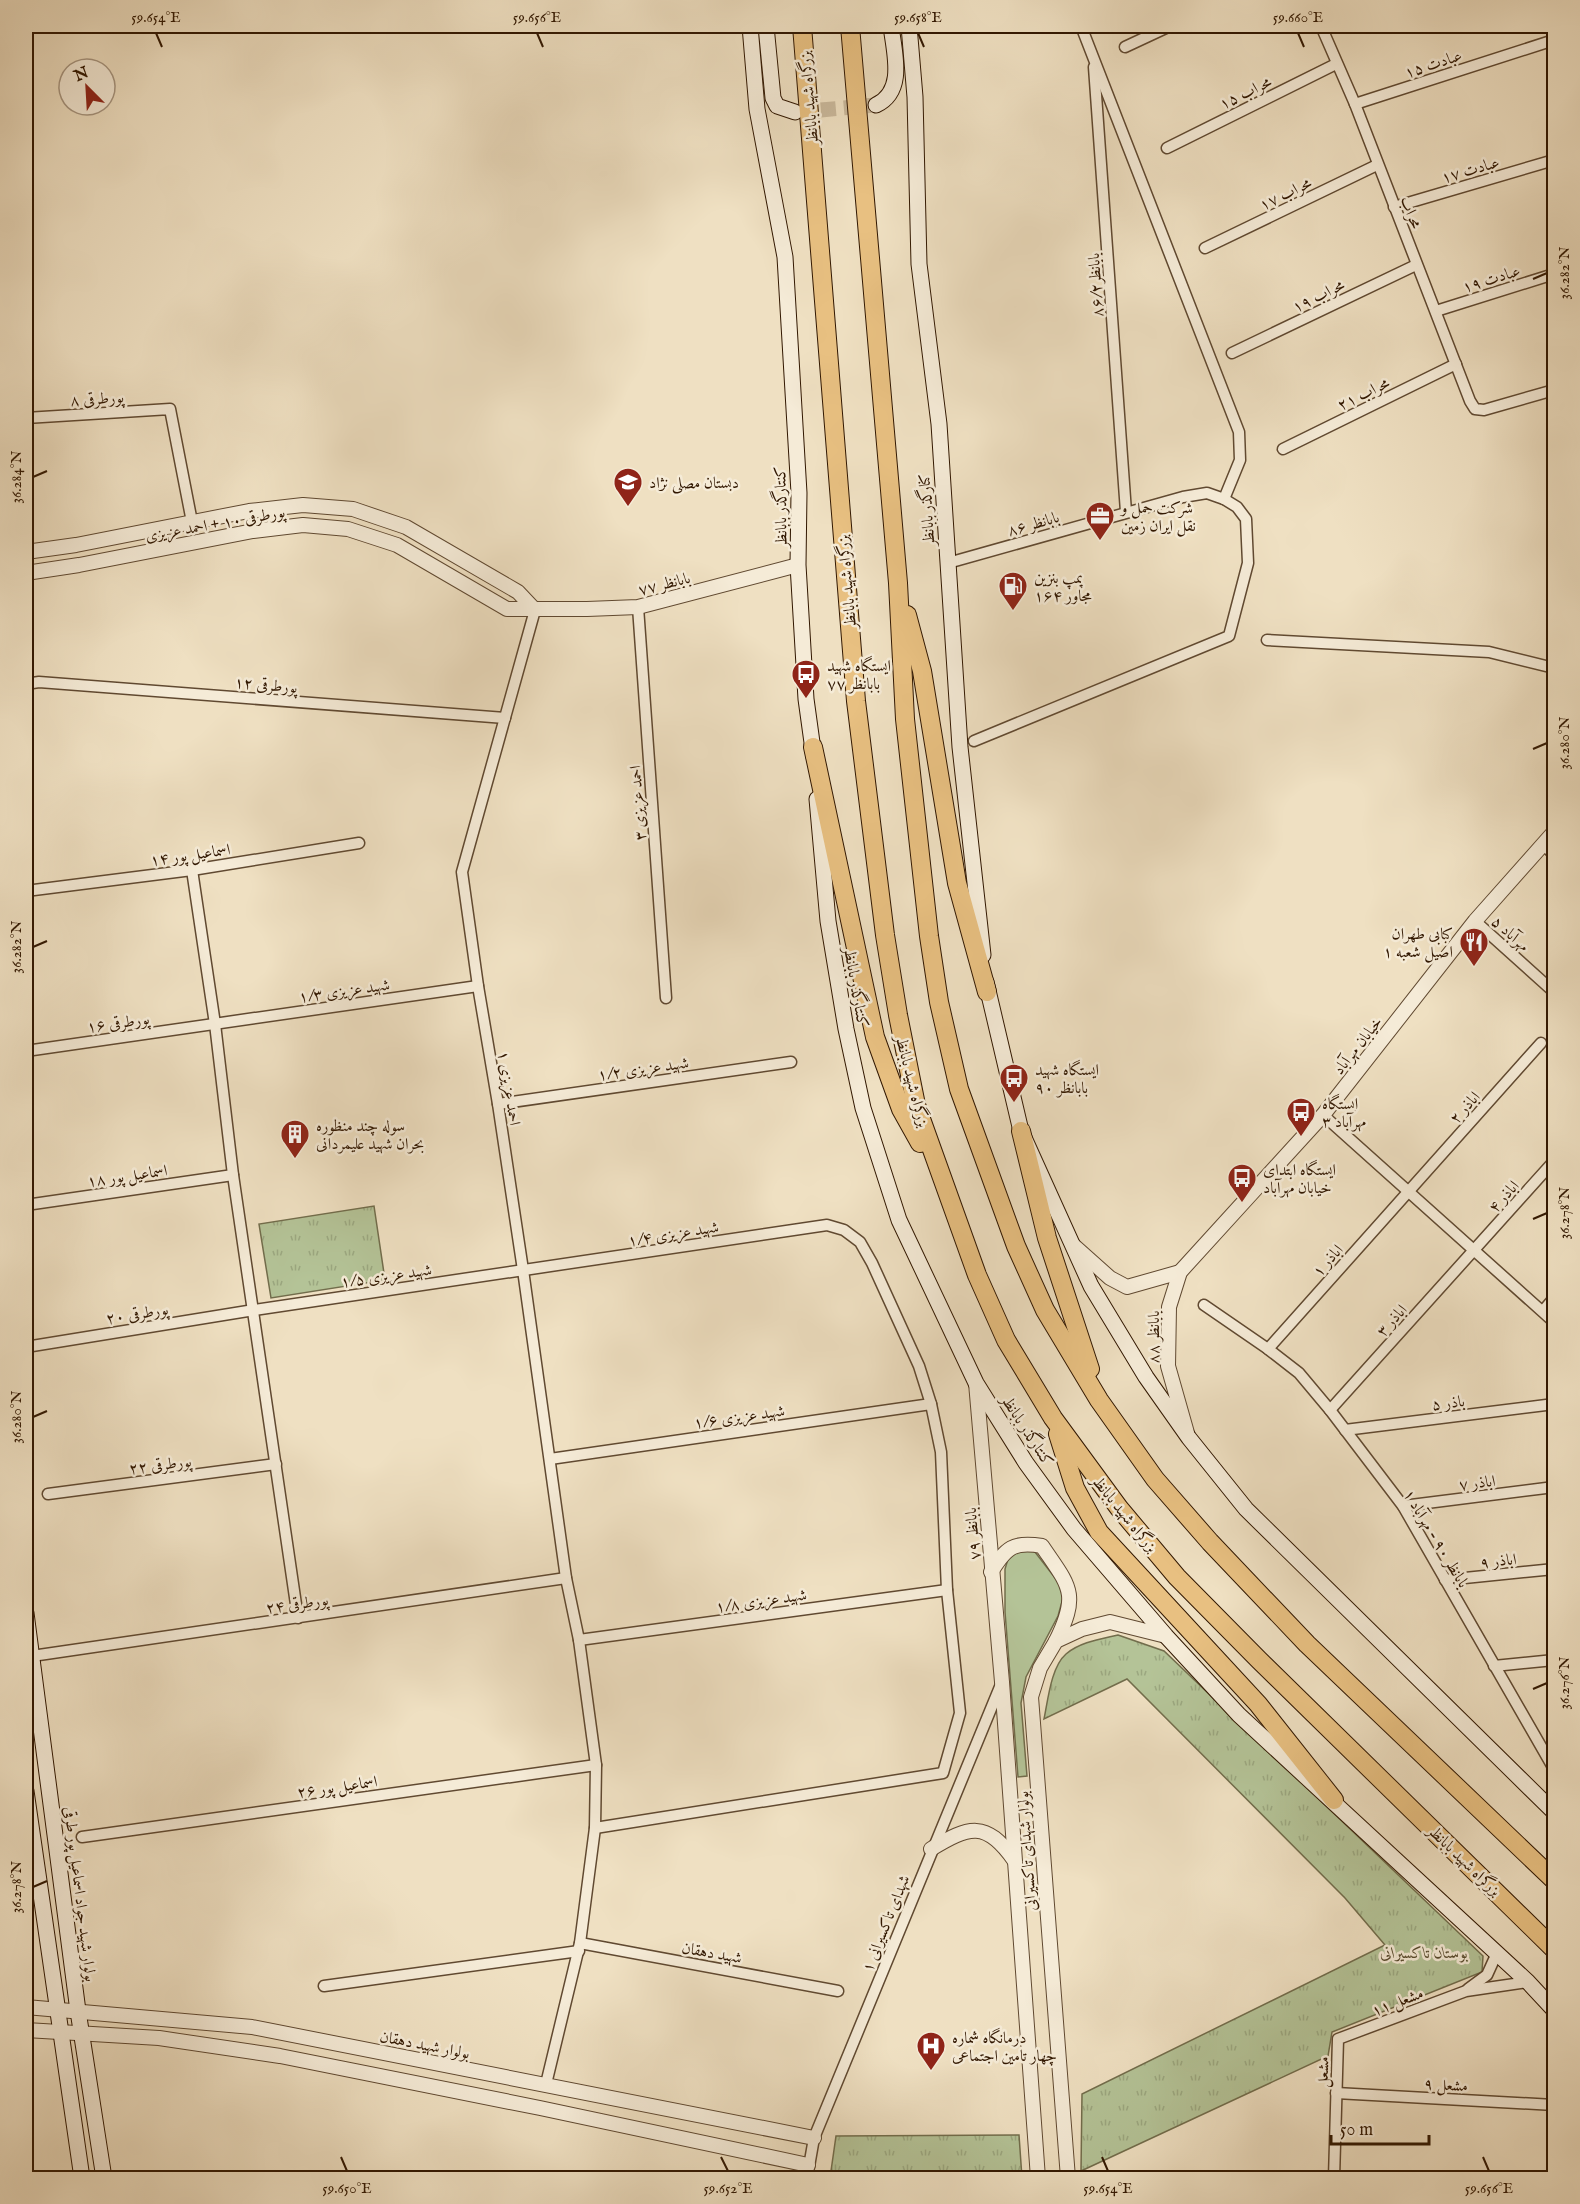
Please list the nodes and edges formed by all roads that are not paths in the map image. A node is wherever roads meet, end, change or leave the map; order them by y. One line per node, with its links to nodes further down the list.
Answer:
1 (750, 26): 35 (main road, کنتارگذر بابانظر)
2 (766, 26): 16 (main road)
3 (802, 26): 67 (highway, بزرگراه شهید بابانظر)
4 (850, 26): 37 (highway)
5 (891, 26): 15 (main road)
6 (909, 26): 34 (main road, کنارگذر بابانظر)
7 (1081, 26): 12 (street)
8 (1170, 26): 11 (street)
9 (1322, 26): 13 (street, محراب)
10 (1554, 40): 14 (street, عبادت ۱۵)
11 (1125, 47)
12 (1093, 56): 30 (street); 31 (street, بابانظر۸۶/۲)
13 (1336, 64): 14 (street, محراب); 17 (street, محراب ۱۵)
14 (1355, 104): 19 (street, محراب)
15 (876, 105)
16 (795, 112)
17 (1167, 148)
18 (1554, 160): 20 (street, عبادت ۱۷)
19 (1377, 165): 20 (street, محراب); 21 (street, محراب ۱۷)
20 (1394, 207): 22 (street, محراب)
21 (1205, 248)
22 (1416, 265): 24 (street, محراب); 25 (street, محراب ۱۹)
23 (1554, 274): 24 (street, عبادت ۱۹)
24 (1436, 311): 26 (street, محراب)
25 (1232, 353)
26 (1456, 364): 27 (street, محراب); 29 (street, محراب ۲۱)
27 (1554, 390)
28 (26, 418): 32 (street, پورطرقی ۸)
29 (1283, 449)
30 (1224, 499): 31 (street, بابانظر ۸۶); 44 (street)
31 (1126, 512): 34 (street, بابانظر ۸۶)
32 (192, 522): 33 (street); 39 (street)
33 (26, 552)
34 (948, 563): 54 (main road, کنارگذر بابانظر)
35 (798, 565): 38 (street, بابانظر ۷۷); 45 (main road, کنتارگذر بابانظر)
36 (26, 573): 39 (street, پورطرقی ۱۰ + احمد عزیزی)
37 (898, 583): 54 (highway); 81 (highway)
38 (638, 607): 39 (street, بابانظر ۷۷); 56 (street, احمد عزیزی ۳)
39 (535, 610): 43 (street, احمد عزیزی ۱)
40 (1267, 640): 41 (street)
41 (1554, 668)
42 (26, 684): 43 (street, پورطرقی ۱۲)
43 (505, 718): 53 (street, احمد عزیزی ۱)
44 (974, 741)
45 (813, 747): 67 (highway); 80 (main road, کنتارگذر بابانظر)
46 (1554, 832): 48 (street, خیابان مهرآباد)
47 (358, 843): 50 (street, اسماعیل پور ۱۴)
48 (1543, 844): 49 (street); 52 (street, خیابان مهرآباد)
49 (1554, 855)
50 (192, 870): 51 (street, اسماعیل پور ۱۴); 57 (street)
51 (26, 891)
52 (1475, 921): 55 (street, مهرآباد ۵); 62 (street, خیابان مهرآباد)
53 (478, 986): 57 (street, شهید عزیزی ۱/۳); 61 (street, احمد عزیزی ۱)
54 (987, 992): 63 (main road, کنارگذر بابانظر)
55 (1554, 992)
56 (666, 998)
57 (215, 1024): 59 (street, پورطرقی ۱۶); 65 (street)
58 (1541, 1043): 66 (street, اباذر ۲)
59 (26, 1050)
60 (791, 1062): 61 (street, شهید عزیزی ۱/۲)
61 (498, 1104): 71 (street, احمد عزیزی ۱)
62 (1323, 1115): 66 (street); 72 (street, خیابان مهرآباد)
63 (1021, 1131): 69 (main road, کنارگذر بابانظر); 81 (highway)
64 (1554, 1161): 70 (street, اباذر ۴)
65 (233, 1175): 68 (street, اسماعیل پور ۱۸); 75 (street)
66 (1408, 1191): 70 (street); 79 (street, اباذر ۱)
67 (948, 1197): 85 (highway, بزرگراه شهید بابانظر)
68 (26, 1205)
69 (1069, 1241): 72 (street); 87 (main road, کنارگذر بابانظر)
70 (1474, 1250): 76 (street); 84 (street, اباذر ۳)
71 (523, 1270): 75 (street, شهید عزیزی ۱/۵); 82 (street, شهید عزیزی ۱/۴); 88 (street, احمد عزیزی ۱)
72 (1180, 1272): 87 (street, بابانظر ۸۸)
73 (1554, 1298): 76 (street)
74 (1204, 1305): 79 (street, بابانظر ۹۰ - مهرآباد ۱)
75 (254, 1310): 78 (street, پورطرقی ۲۰); 89 (street)
76 (1543, 1311): 77 (street)
77 (1554, 1322)
78 (26, 1347)
79 (1268, 1349): 84 (street, بابانظر ۹۰ - مهرآباد ۱)
80 (976, 1383): 94 (street, بابانظر ۷۹); 100 (main road, کنتارگذر بابانظر)
81 (1099, 1400): 117 (highway)
82 (932, 1404): 88 (street, شهید عزیزی ۱/۶); 97 (street)
83 (1554, 1404): 86 (street, باذر ۵)
84 (1330, 1410): 86 (street, بابانظر ۹۰ - مهرآباد ۱)
85 (1053, 1418): 111 (highway); 119 (highway, بزرگراه شهید بابانظر)
86 (1345, 1430): 92 (street, بابانظر ۹۰ - مهرآباد ۱)
87 (1189, 1438): 112 (main road, کنارگذر بابانظر)
88 (550, 1458): 95 (street, احمد عزیزی ۱)
89 (276, 1464): 91 (street, پورطرقی ۲۲); 99 (street)
90 (1554, 1487): 92 (street, اباذر ۷)
91 (48, 1494)
92 (1403, 1506): 96 (street, بابانظر ۹۰ - مهرآباد ۱)
93 (1554, 1569): 96 (street, اباذر ۹)
94 (991, 1572): 102 (street, بولوار شهدای تاکسیرانی); 106 (street, بابانظر ۷۹)
95 (566, 1578): 99 (street, پورطرقی ۲۴); 101 (street, احمد عزیزی ۱)
96 (1445, 1580): 105 (street, بابانظر ۹۰ - مهرآباد ۱)
97 (947, 1590): 101 (street, شهید عزیزی ۱/۸); 113 (street)
98 (26, 1613): 103 (main road, بولوار شهید جواد اسماعیل پور طرقی)
99 (298, 1618): 103 (street, پورطرقی ۲۴)
100 (1166, 1636): 102 (street); 111 (main road, کنتارگذر بابانظر)
101 (579, 1640): 108 (street, احمد عزیزی ۱)
102 (1056, 1641): 141 (street, بولوار شهدای تاکسیرانی)
103 (32, 1656): 128 (main road, بولوار شهید جواد اسماعیل پور طرقی)
104 (1554, 1660): 105 (street)
105 (1494, 1666): 107 (street, بابانظر ۹۰ - مهرآباد ۱)
106 (1002, 1682): 115 (street, شهدای تاکسیرانی ۱); 116 (street, بولوار شهدای تاکسیرانی)
107 (1549, 1750): 109 (street, بابانظر ۹۰ - مهرآباد ۱)
108 (596, 1765): 113 (street, احمد عزیزی ۱); 114 (street, اسماعیل پور ۲۶)
109 (1554, 1769)
110 (26, 1791): 126 (main road)
111 (1334, 1800): 120 (main road, کنتارگذر بابانظر)
112 (1554, 1812)
113 (595, 1828): 118 (street, احمد عزیزی ۱)
114 (82, 1838)
115 (931, 1849): 116 (street); 136 (street, شهدای تاکسیرانی ۱)
116 (1014, 1860): 140 (street, بولوار شهدای تاکسیرانی)
117 (1554, 1880)
118 (580, 1947): 122 (street, شهید دهقان); 124 (street, شهید دهقان); 133 (street, احمد عزیزی ۱)
119 (1554, 1949)
120 (1497, 1953): 121 (main road, کنتارگذر بابانظر); 123 (street)
121 (1528, 1982): 123 (street); 127 (main road, کنتارگذر بابانظر)
122 (324, 1986)
123 (1466, 1990): 132 (street, مشعل ۱۱)
124 (838, 1991)
125 (26, 2007): 126 (street, بولوار شهید دهقان)
126 (57, 2010): 128 (street, بولوار شهید دهقان); 130 (main road)
127 (1554, 2010)
128 (78, 2011): 131 (main road, بولوار شهید جواد اسماعیل پور طرقی); 133 (street, بولوار شهید دهقان)
129 (26, 2030): 130 (street)
130 (60, 2033): 131 (street); 138 (main road)
131 (82, 2034): 137 (street); 139 (main road, بولوار شهید جواد اسماعیل پور طرقی)
132 (1338, 2039): 134 (street, مشعل)
133 (546, 2084): 136 (street, بولوار شهید دهقان)
134 (1336, 2093): 135 (street, مشعل ۹); 142 (street, مشعل)
135 (1554, 2105)
136 (814, 2138): 137 (street, شهدای تاکسیرانی ۱)
137 (807, 2172)
138 (82, 2178)
139 (104, 2178)
140 (1038, 2178)
141 (1068, 2178)
142 (1334, 2178)

